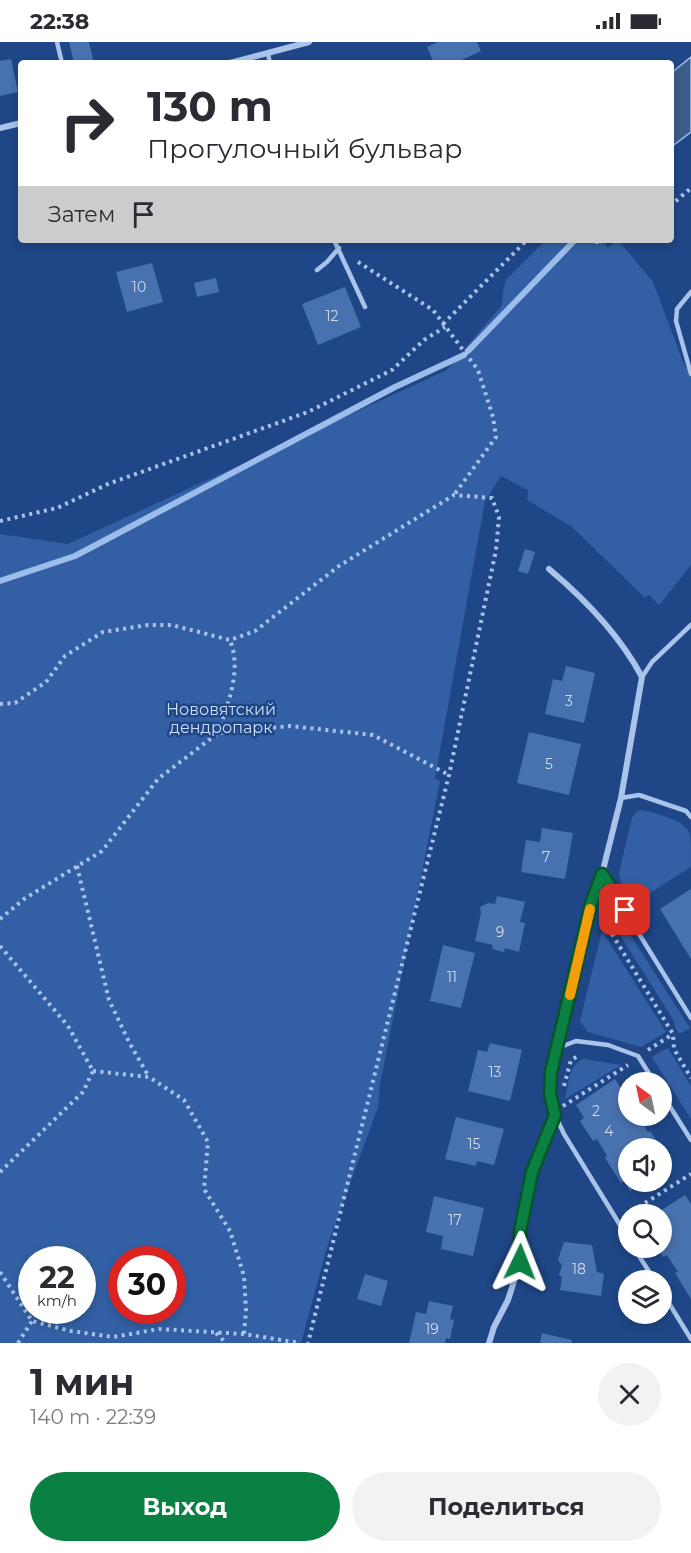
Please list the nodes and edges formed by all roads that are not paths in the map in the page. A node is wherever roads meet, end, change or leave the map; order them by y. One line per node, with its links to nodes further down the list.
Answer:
1 (57, 42): 4 (lane)
2 (309, 42): 3 (street)
3 (268, 54): 5 (street); 6 (lane)
4 (61, 60)
5 (243, 60)
6 (269, 60)
7 (18, 124): 8 (street)
8 (0, 128)
9 (336, 243): 10 (lane)
10 (339, 248): 11 (lane); 13 (lane)
11 (317, 270)
12 (691, 292): 14 (lane)
13 (365, 307)
14 (691, 374)
15 (549, 568): 17 (street)
16 (691, 625): 17 (lane)
17 (642, 677): 18 (street)
18 (621, 798): 19 (lane); 20 (street)
19 (691, 817)
20 (602, 874): 21 (lane); 22 (street)
21 (691, 1018)
22 (558, 1048): 23 (lane); 25 (street)
23 (648, 1072)
24 (672, 1110): 26 (lane)
25 (555, 1115): 27 (lane); 30 (street)
26 (691, 1140)
27 (618, 1221)
28 (672, 1308): 29 (lane)
29 (691, 1339)
30 (489, 1343)

